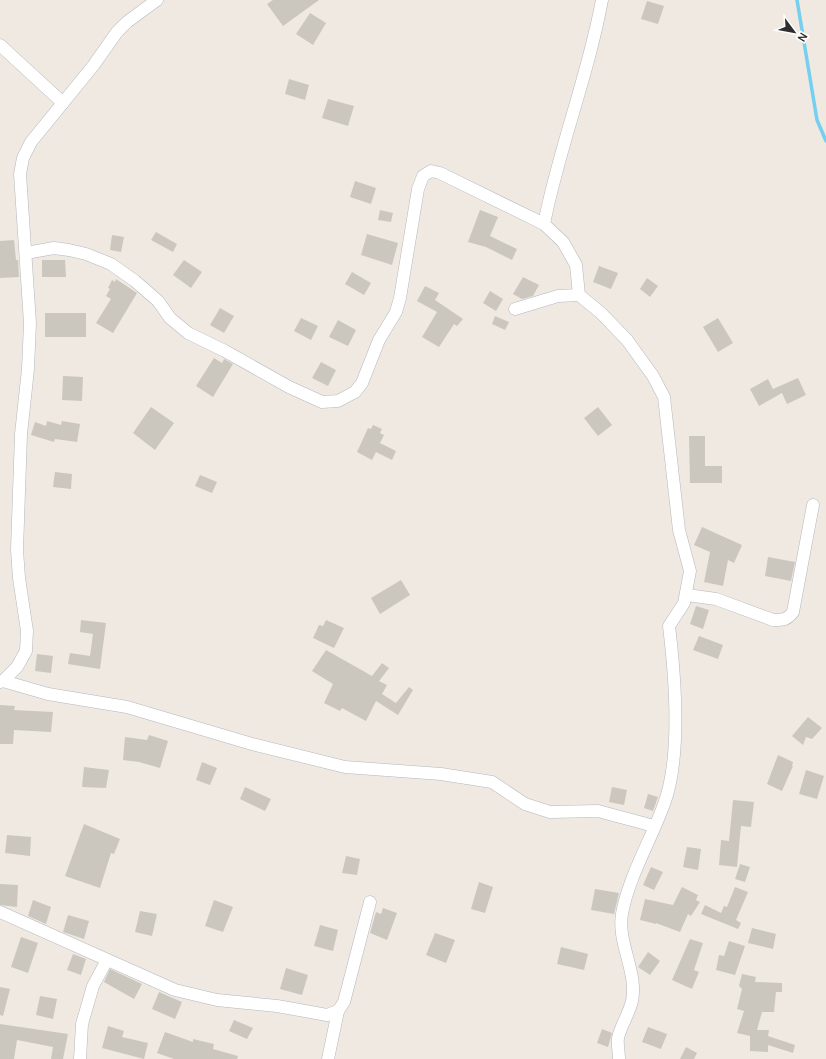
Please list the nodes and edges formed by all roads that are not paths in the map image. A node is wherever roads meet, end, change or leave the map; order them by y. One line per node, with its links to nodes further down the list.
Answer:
1 (157, 0): 4 (street)
2 (602, 0): 5 (street)
3 (0, 45): 4 (street)
4 (63, 103): 6 (street)
5 (544, 224): 6 (street); 7 (street)
6 (26, 253): 11 (street)
7 (579, 295): 8 (street); 10 (street)
8 (515, 309)
9 (813, 505): 10 (street)
10 (687, 595): 12 (street)
11 (2, 682): 12 (street)
12 (654, 826): 19 (street)
13 (370, 902): 16 (street)
14 (0, 912): 15 (street)
15 (107, 960): 16 (street); 17 (street)
16 (338, 1011): 18 (street)
17 (80, 1059)
18 (328, 1059)
19 (619, 1059)

